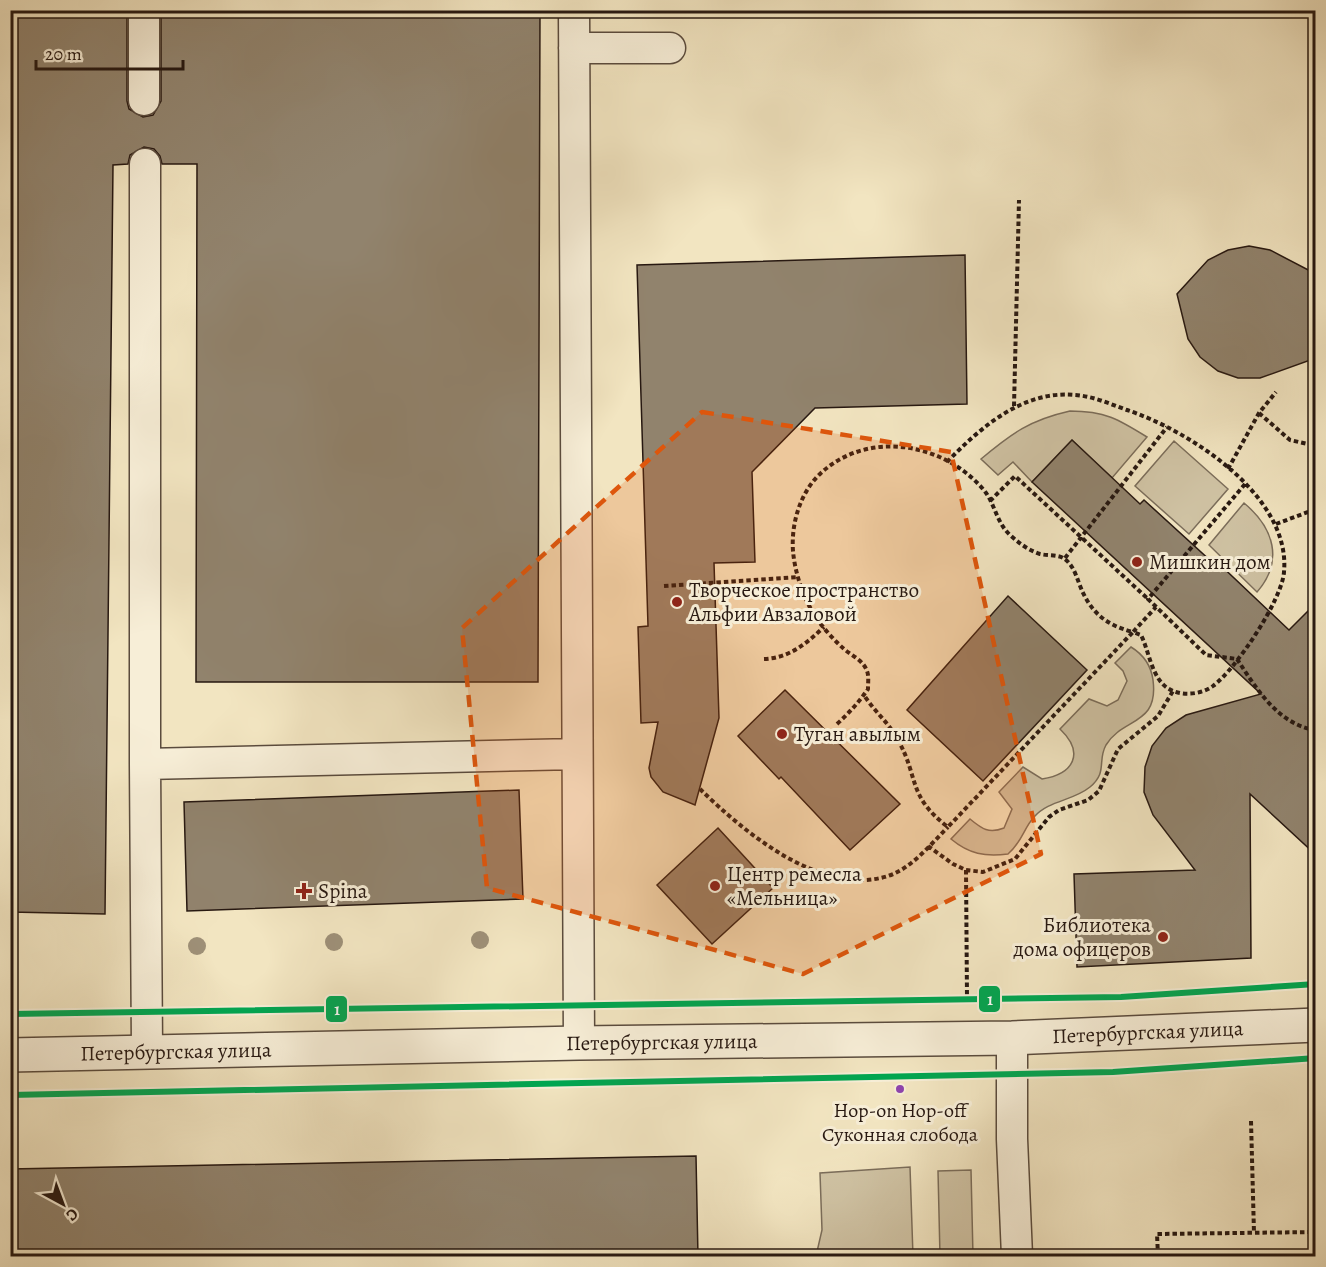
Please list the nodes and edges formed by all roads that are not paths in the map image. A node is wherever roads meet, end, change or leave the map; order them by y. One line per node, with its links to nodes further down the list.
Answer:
1 (144, 10): 5 (lane)
2 (574, 10): 3 (lane)
3 (574, 48): 4 (lane); 7 (lane)
4 (670, 48)
5 (144, 100)
6 (146, 164): 8 (lane)
7 (577, 754): 8 (lane); 11 (lane)
8 (146, 764): 12 (lane)
9 (1316, 1026): 10 (street, Петербургская улица)
10 (1012, 1038): 11 (street, Петербургская улица); 14 (lane)
11 (579, 1043): 12 (street, Петербургская улица)
12 (147, 1050): 13 (street, Петербургская улица)
13 (10, 1055)
14 (1017, 1257)

